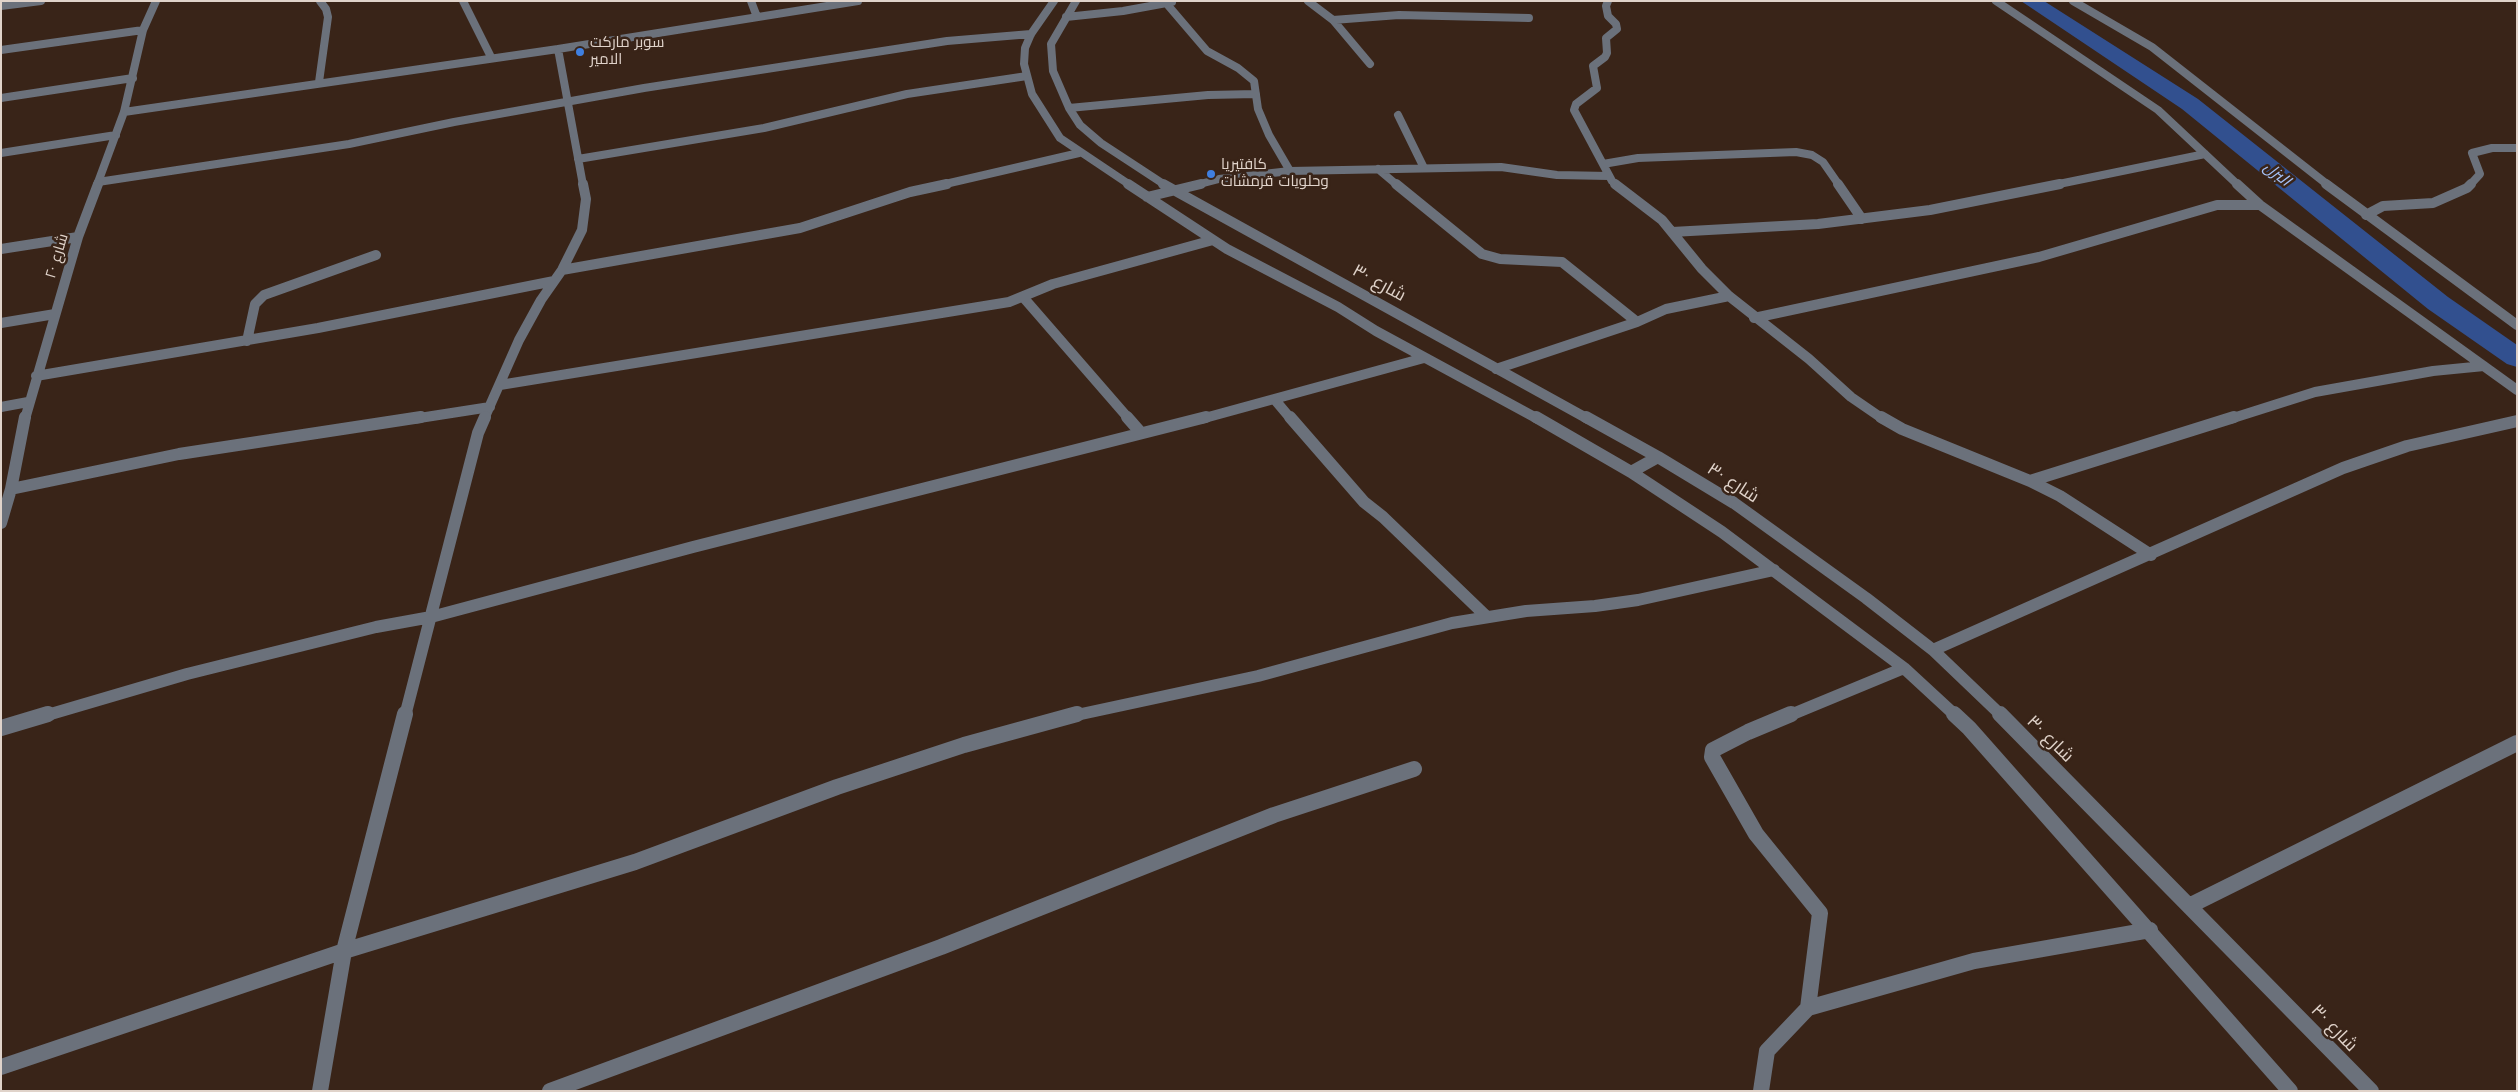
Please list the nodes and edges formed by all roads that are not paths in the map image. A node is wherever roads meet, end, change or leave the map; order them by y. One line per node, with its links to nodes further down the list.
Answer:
1 (41, 1): 14 (street)
2 (156, 1): 19 (street, شارع ٢٠)
3 (320, 1): 27 (street)
4 (463, 1): 23 (street)
5 (751, 1): 15 (street)
6 (858, 1): 15 (street)
7 (1054, 1): 20 (street)
8 (1076, 1): 16 (street, شارع ٣٠)
9 (1308, 1): 18 (street)
10 (1608, 1): 40 (street)
11 (1996, 1): 38 (street)
12 (2073, 1): 49 (street)
13 (1170, 2): 16 (street); 28 (street)
14 (1, 6)
15 (756, 17): 21 (street)
16 (1066, 17): 31 (street, شارع ٣٠)
17 (1529, 18): 18 (street)
18 (1333, 20): 24 (street)
19 (143, 30): 22 (street); 26 (street, شارع ٢٠)
20 (1031, 34): 25 (street); 30 (street)
21 (558, 49): 23 (street); 30 (street)
22 (1, 50)
23 (491, 58): 27 (street)
24 (1370, 64)
25 (1027, 76): 37 (street); 39 (street)
26 (133, 78): 29 (street); 32 (street, شارع ٢٠)
27 (320, 82): 32 (street)
28 (1256, 94): 31 (street); 43 (street)
29 (1, 98)
30 (568, 101): 39 (street); 45 (street)
31 (1070, 108): 46 (street, شارع ٣٠)
32 (124, 112): 34 (street, شارع ٢٠)
33 (1398, 115): 41 (street)
34 (116, 135): 36 (street); 45 (street, شارع ٢٠)
35 (2517, 148): 49 (street)
36 (1, 153)
37 (1079, 153): 47 (street); 56 (street)
38 (2205, 154): 48 (street); 50 (street)
39 (578, 159): 56 (street)
40 (1604, 164): 44 (street); 50 (street)
41 (1424, 168): 42 (street); 44 (street)
42 (1378, 169): 43 (street); 62 (street)
43 (1290, 171): 46 (street)
44 (1609, 176): 51 (street)
45 (98, 182): 52 (street, شارع ٢٠)
46 (1174, 191): 47 (street); 68 (street, شارع ٣٠)
47 (1147, 197): 53 (street)
48 (2260, 205): 61 (street); 67 (street)
49 (2366, 215): 64 (street)
50 (1862, 219): 51 (street)
51 (1672, 232): 58 (street)
52 (78, 237): 54 (street); 60 (street, شارع ٢٠)
53 (1213, 240): 59 (street); 66 (street)
54 (1, 249)
55 (376, 255): 65 (street)
56 (562, 270): 57 (street)
57 (554, 281): 65 (street); 70 (street)
58 (1729, 296): 61 (street); 62 (street)
59 (1023, 297): 70 (street); 77 (street)
60 (55, 314): 63 (street); 69 (street, شارع ٢٠)
61 (1754, 318): 80 (street)
62 (1636, 322): 68 (street)
63 (1, 323)
64 (2517, 325)
65 (247, 341): 69 (street)
66 (1424, 358): 72 (street); 79 (street)
67 (2484, 366): 71 (street); 80 (street)
68 (1496, 369): 78 (street, شارع ٣٠)
69 (36, 376): 73 (street, شارع ٢٠)
70 (500, 385): 75 (street)
71 (2515, 387)
72 (1275, 400): 77 (street); 86 (street)
73 (28, 402): 74 (street); 81 (street, شارع ٢٠)
74 (1, 407)
75 (490, 407): 81 (street); 85 (street)
76 (2517, 421): 83 (street)
77 (1141, 433): 85 (street)
78 (1658, 457): 79 (street); 87 (street, شارع ٣٠)
79 (1632, 472): 84 (street)
80 (2030, 481): 83 (street)
81 (11, 488): 82 (street, شارع ٢٠)
82 (1, 523)
83 (2151, 555): 87 (street)
84 (1774, 570): 86 (street); 88 (street)
85 (431, 616): 89 (street); 94 (street)
86 (1487, 617): 94 (street)
87 (1933, 650): 92 (street, شارع ٣٠)
88 (1904, 668): 93 (street); 95 (street)
89 (1, 728)
90 (2517, 743): 92 (street)
91 (1414, 769): 98 (street)
92 (2189, 906): 101 (street, شارع ٣٠)
93 (2150, 930): 95 (street); 100 (street)
94 (344, 951): 96 (street); 97 (street)
95 (1808, 1008): 99 (street)
96 (1, 1067)
97 (320, 1091)
98 (550, 1091)
99 (1761, 1091)
100 (2290, 1091)
101 (2371, 1091)

